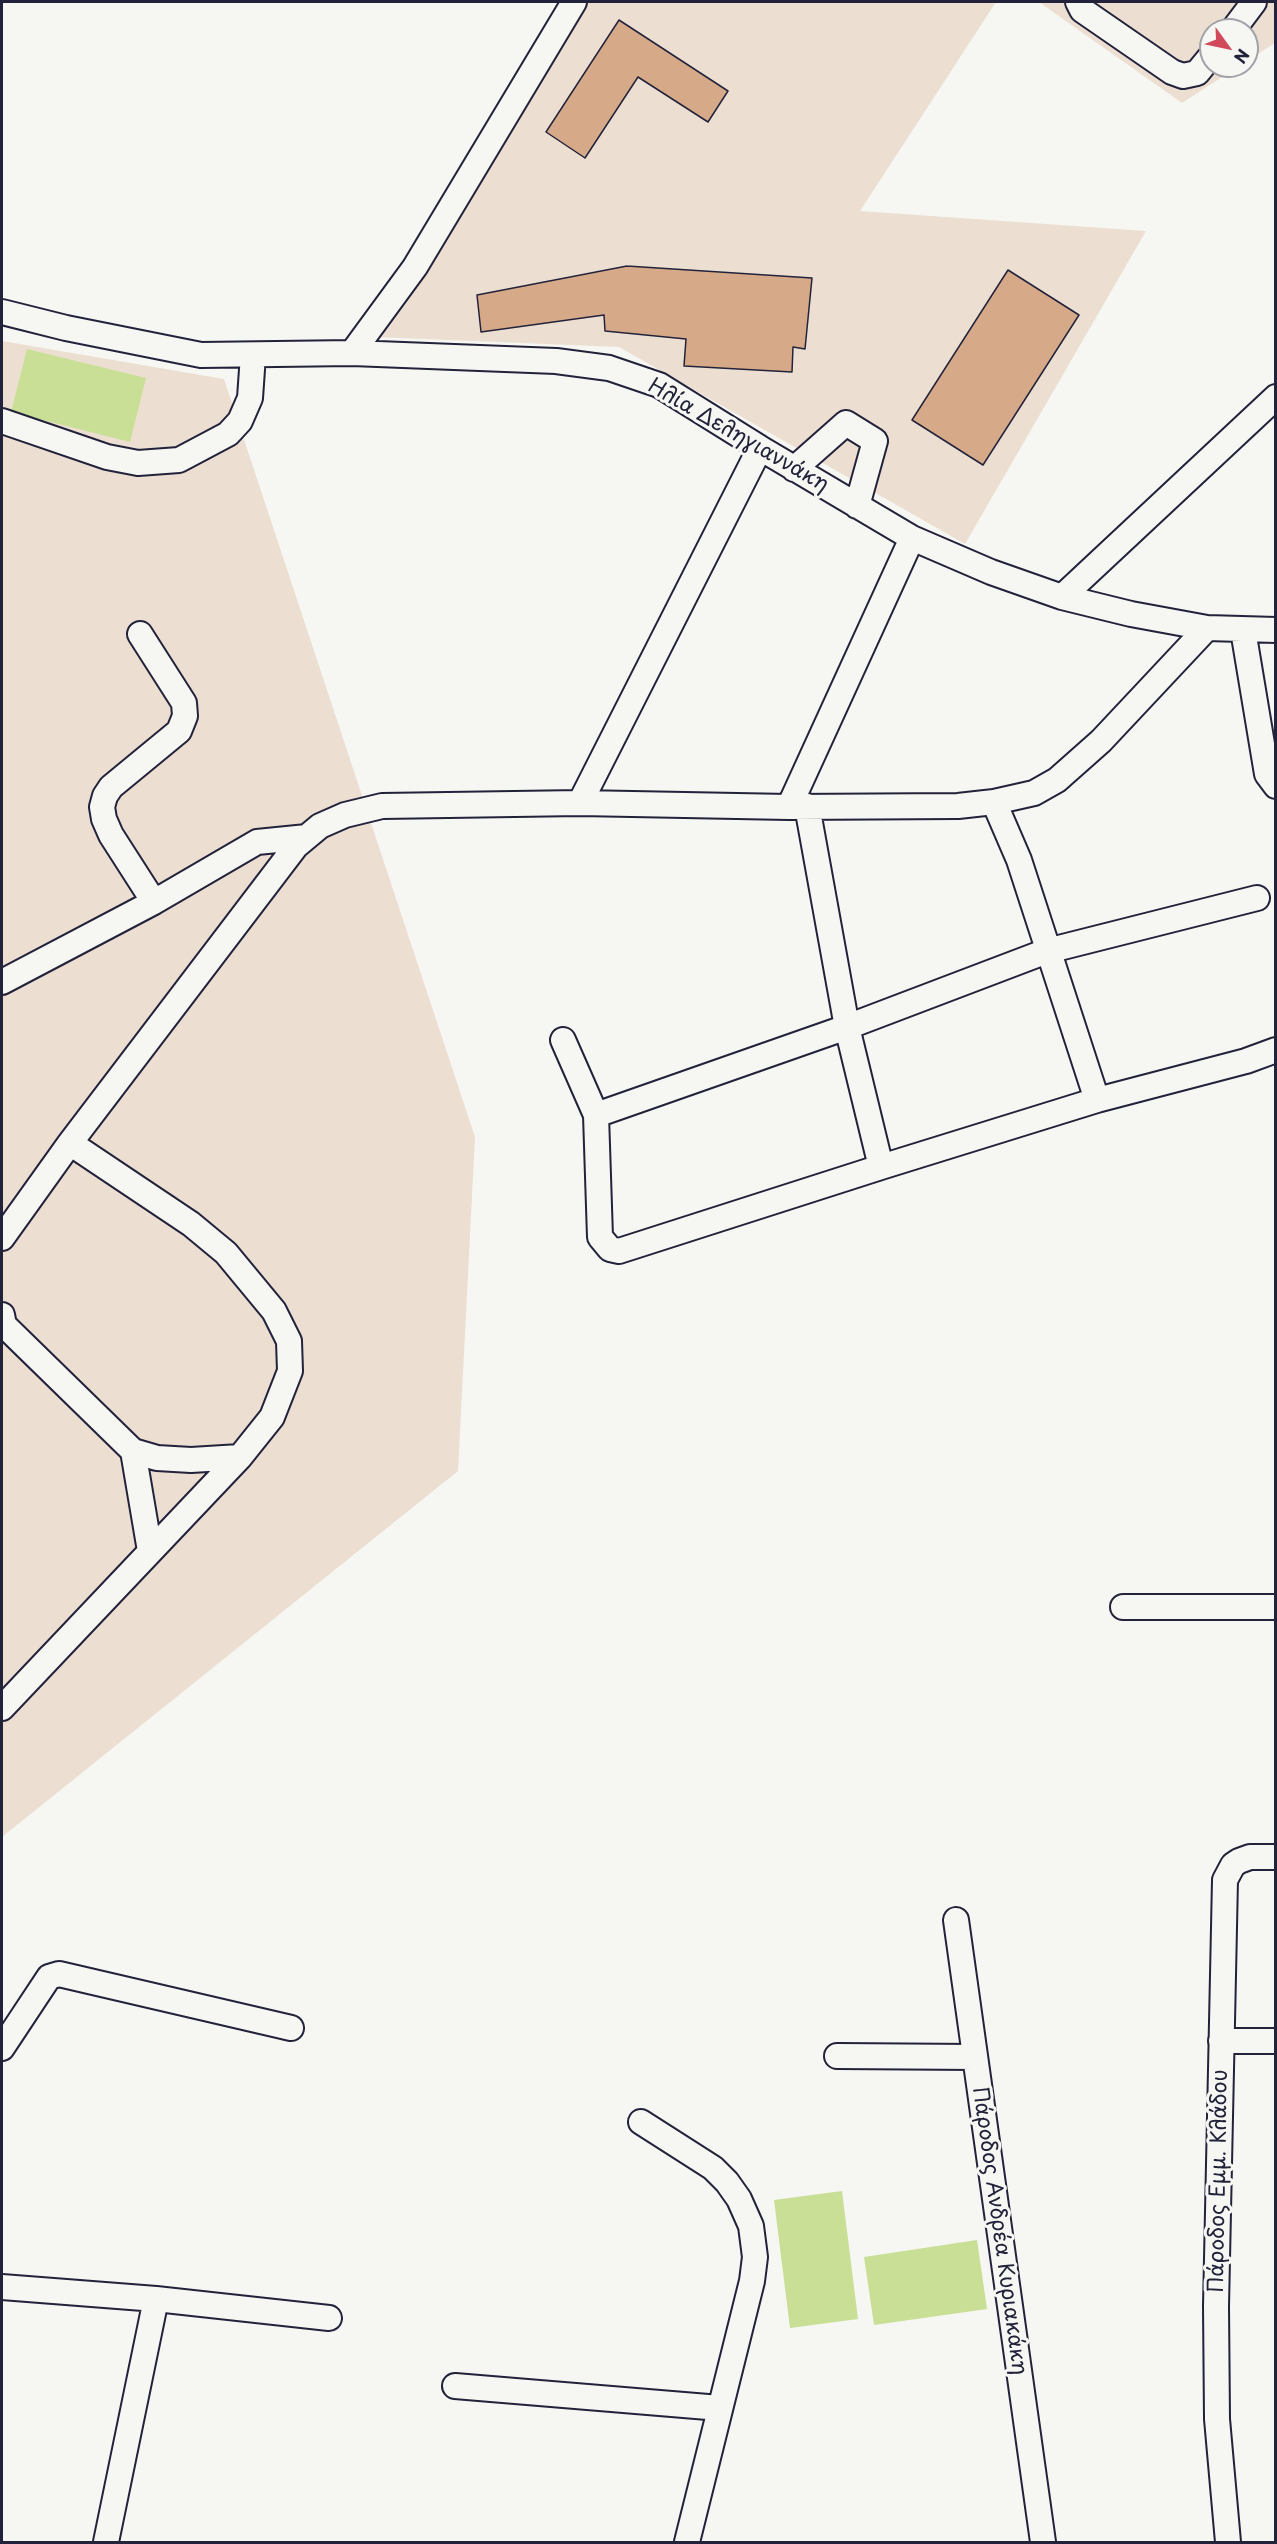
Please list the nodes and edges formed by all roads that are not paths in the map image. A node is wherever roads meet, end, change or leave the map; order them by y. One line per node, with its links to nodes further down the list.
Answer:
1 (574, 2): 7 (street)
2 (1078, 2): 5 (street)
3 (1254, 2): 4 (street)
4 (1242, 18)
5 (1199, 71)
6 (2, 312): 8 (street, Ηλία Δεληγιαννάκη)
7 (352, 353): 8 (street, Ηλία Δεληγιαννάκη); 11 (street, Ηλία Δεληγιαννάκη)
8 (253, 356): 10 (street)
9 (1275, 397): 15 (street)
10 (2, 421)
11 (760, 448): 12 (street, Ηλία Δεληγιαννάκη); 22 (street)
12 (794, 469): 13 (street, Ηλία Δεληγιαννάκη); 13 (street)
13 (857, 506): 14 (street, Ηλία Δεληγιαννάκη)
14 (912, 538): 15 (street, Ηλία Δεληγιαννάκη); 23 (street)
15 (1062, 597): 16 (street, Ηλία Δεληγιαννάκη)
16 (1207, 628): 17 (street, Ηλία Δεληγιαννάκη); 21 (street)
17 (1243, 630): 18 (street, Ηλία Δεληγιαννάκη); 20 (street)
18 (1275, 630)
19 (140, 634): 26 (street)
20 (1275, 786)
21 (994, 802): 23 (street); 27 (street)
22 (579, 803): 23 (street); 24 (street)
23 (798, 807): 29 (street)
24 (307, 837): 26 (street); 34 (street)
25 (1257, 898): 27 (street)
26 (154, 902): 28 (street)
27 (1047, 951): 29 (street); 32 (street)
28 (2, 982)
29 (847, 1027): 33 (street); 35 (street)
30 (563, 1040): 33 (street)
31 (1275, 1050): 32 (street)
32 (1097, 1100): 35 (street)
33 (596, 1115): 35 (street)
34 (70, 1143): 36 (street); 39 (street)
35 (881, 1167)
36 (2, 1238)
37 (2, 1322): 38 (street)
38 (134, 1451): 39 (street); 40 (street)
39 (240, 1457): 40 (street)
40 (150, 1551): 43 (street)
41 (1124, 1607): 42 (street)
42 (1275, 1607)
43 (2, 1708)
44 (1275, 1857): 47 (street, Πάροδος Εμμ. Κλάδου)
45 (956, 1920): 51 (street, Πάροδος Ανδρέα Κυριακάκη)
46 (291, 2028): 49 (street)
47 (1221, 2041): 48 (street); 61 (street, Πάροδος Εμμ. Κλάδου)
48 (1275, 2041)
49 (2, 2048)
50 (837, 2056): 51 (street)
51 (975, 2057): 60 (street, Πάροδος Ανδρέα Κυριακάκη)
52 (641, 2122): 57 (street)
53 (2, 2287): 54 (street)
54 (156, 2299): 55 (street); 58 (street)
55 (329, 2318)
56 (455, 2386): 57 (street)
57 (720, 2408): 59 (street)
58 (106, 2542)
59 (687, 2542)
60 (1043, 2542)
61 (1228, 2542)

